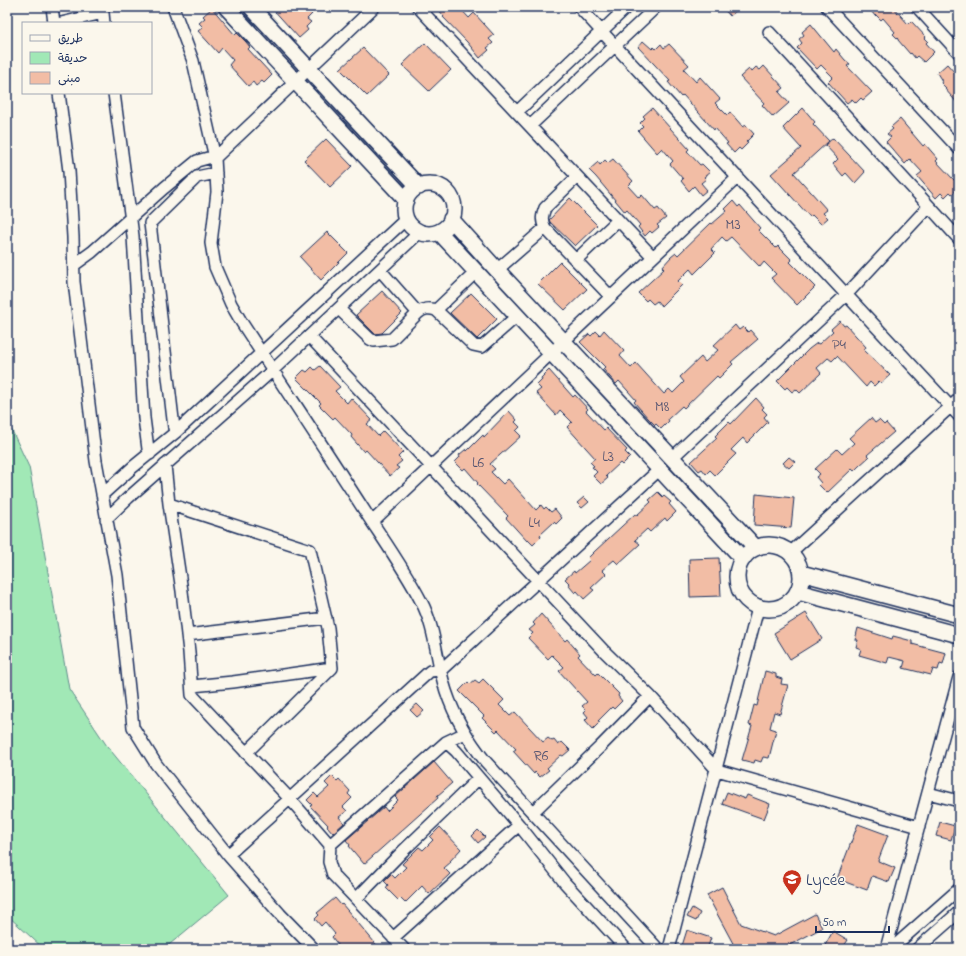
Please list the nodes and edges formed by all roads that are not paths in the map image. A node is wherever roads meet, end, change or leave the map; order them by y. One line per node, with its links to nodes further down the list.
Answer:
1 (52, 7): 12 (street)
2 (173, 7): 26 (street)
3 (226, 7): 20 (street)
4 (250, 7): 19 (street)
5 (374, 7): 19 (street)
6 (418, 7): 23 (street)
7 (578, 7): 15 (street)
8 (627, 7): 15 (street)
9 (656, 7): 17 (street)
10 (827, 7): 25 (street)
11 (917, 7): 18 (street)
12 (54, 22)
13 (65, 22): 14 (street)
14 (104, 22)
15 (601, 31): 17 (street); 23 (street)
16 (769, 32): 32 (street)
17 (615, 46): 24 (street); 29 (street)
18 (959, 52)
19 (309, 68): 20 (street); 30 (street)
20 (296, 81): 26 (street); 31 (street)
21 (59, 94): 43 (street)
22 (114, 94): 33 (street)
23 (516, 112): 24 (street)
24 (530, 126): 28 (street)
25 (959, 149)
26 (215, 157): 27 (street); 33 (street)
27 (216, 173): 56 (street); 60 (street)
28 (577, 176): 36 (street); 37 (street)
29 (738, 177): 41 (street); 47 (street)
30 (419, 187): 31 (street); 35 (street)
31 (406, 200): 34 (street)
32 (929, 206): 40 (street); 47 (street)
33 (130, 218): 43 (street); 61 (street)
34 (406, 219): 38 (street); 56 (street)
35 (451, 219): 39 (street); 45 (street)
36 (618, 220): 41 (street); 42 (street)
37 (545, 228): 42 (street); 45 (street)
38 (420, 232): 39 (street); 44 (street)
39 (439, 232): 46 (street)
40 (959, 239)
41 (653, 257): 48 (street)
42 (576, 260): 48 (street)
43 (74, 265): 66 (street)
44 (380, 270): 49 (street); 51 (street)
45 (497, 270): 54 (street)
46 (476, 272): 50 (street); 52 (street)
47 (846, 295): 58 (street); 62 (street)
48 (611, 296): 54 (street)
49 (339, 309): 51 (street); 53 (street)
50 (436, 310): 51 (street); 52 (street)
51 (418, 313)
52 (517, 316): 55 (street)
53 (309, 336): 57 (street); 64 (street)
54 (564, 341): 55 (street); 62 (street)
55 (551, 353): 64 (street); 65 (street)
56 (262, 354): 57 (street); 60 (street)
57 (273, 370): 63 (street); 69 (street)
58 (955, 403): 59 (street); 71 (street)
59 (959, 416)
60 (176, 432): 61 (street)
61 (150, 454): 66 (street)
62 (673, 457): 70 (street)
63 (165, 465): 67 (street); 68 (street)
64 (430, 467): 69 (street); 74 (street)
65 (660, 469): 72 (street); 74 (street)
66 (102, 495): 68 (street)
67 (169, 504): 78 (street); 79 (street)
68 (106, 518): 98 (street)
69 (372, 522): 82 (street)
70 (756, 548): 71 (street); 72 (street)
71 (790, 553): 73 (street)
72 (743, 559): 76 (street)
73 (801, 573): 75 (street); 77 (street)
74 (538, 581): 82 (street); 85 (street)
75 (798, 592): 76 (street); 80 (street)
76 (758, 608): 89 (street)
77 (959, 615)
78 (326, 618): 79 (street); 81 (street)
79 (187, 635): 84 (street)
80 (959, 635)
81 (332, 668): 84 (street); 88 (street)
82 (441, 670): 86 (street); 92 (street)
83 (959, 677): 91 (street)
84 (192, 686): 88 (street)
85 (650, 696): 89 (street); 94 (street)
86 (465, 733): 87 (street); 94 (street)
87 (446, 742): 90 (street); 97 (street)
88 (246, 753): 92 (street)
89 (717, 770): 96 (street); 107 (street)
90 (479, 778): 95 (street); 100 (street)
91 (928, 793): 93 (street); 96 (street)
92 (290, 799): 97 (street); 98 (street)
93 (959, 801)
94 (533, 812): 106 (street)
95 (519, 825): 102 (street); 105 (street)
96 (919, 827): 108 (street)
97 (330, 845): 100 (street)
98 (228, 855): 103 (street)
99 (959, 889): 109 (street)
100 (356, 899): 102 (street)
101 (959, 912): 110 (street)
102 (393, 938): 104 (street)
103 (314, 949)
104 (404, 949)
105 (626, 949)
106 (658, 949)
107 (669, 949)
108 (886, 949)
109 (891, 949)
110 (917, 949)

